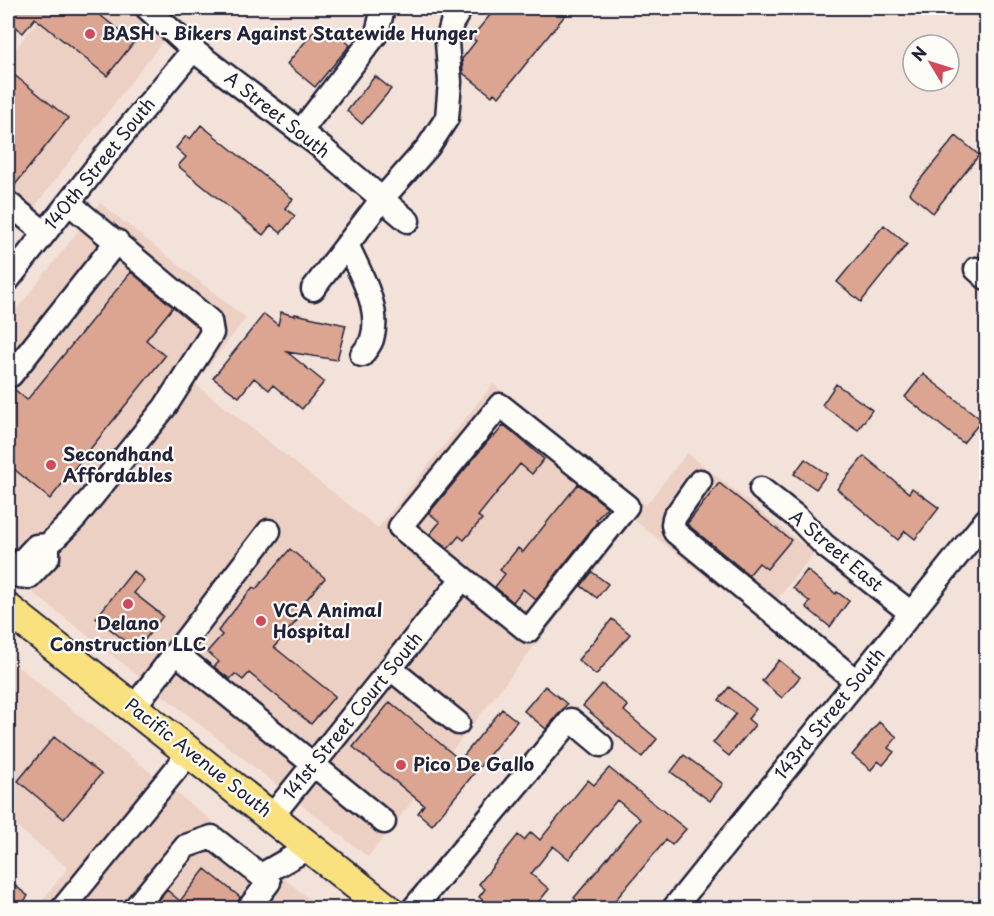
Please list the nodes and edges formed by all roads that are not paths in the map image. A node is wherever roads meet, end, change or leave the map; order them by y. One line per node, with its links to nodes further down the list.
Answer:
1 (147, 8): 4 (street, A Street South)
2 (383, 8): 5 (street)
3 (461, 8): 6 (street)
4 (193, 50): 5 (street, A Street South); 8 (street, 140th Street South)
5 (300, 132): 6 (street, A Street South)
6 (382, 199): 9 (street, A Street South); 12 (street)
7 (8, 203): 10 (street)
8 (69, 203): 10 (street, 140th Street South); 11 (street)
9 (408, 221)
10 (45, 233): 13 (street, 140th Street South)
11 (117, 241): 16 (street); 22 (street)
12 (347, 244): 14 (street); 15 (street)
13 (8, 280)
14 (313, 289)
15 (362, 355)
16 (8, 375)
17 (699, 481): 27 (street)
18 (761, 489): 24 (street, A Street East)
19 (987, 520): 24 (street, 143rd Street South)
20 (269, 531): 25 (street)
21 (463, 578): 21 (street); 26 (street, 141st Street Court South)
22 (13, 582)
23 (8, 609): 28 (main road, Pacific Avenue South)
24 (911, 612): 27 (street, 143rd Street South)
25 (176, 653): 28 (street); 32 (street)
26 (391, 669): 29 (street); 32 (street, 141st Street Court South)
27 (856, 681): 42 (street, 143rd Street South)
28 (134, 707): 31 (main road, Pacific Avenue South)
29 (458, 723)
30 (601, 745): 41 (street)
31 (190, 752): 33 (main road, Pacific Avenue South); 37 (street)
32 (314, 765): 33 (street, 141st Street Court South); 34 (street)
33 (272, 816): 35 (main road, Pacific Avenue South)
34 (384, 822)
35 (310, 847): 36 (street); 40 (main road, Pacific Avenue South)
36 (261, 876): 38 (street); 39 (street)
37 (63, 909)
38 (135, 909)
39 (249, 909)
40 (387, 909)
41 (414, 909)
42 (674, 909)

